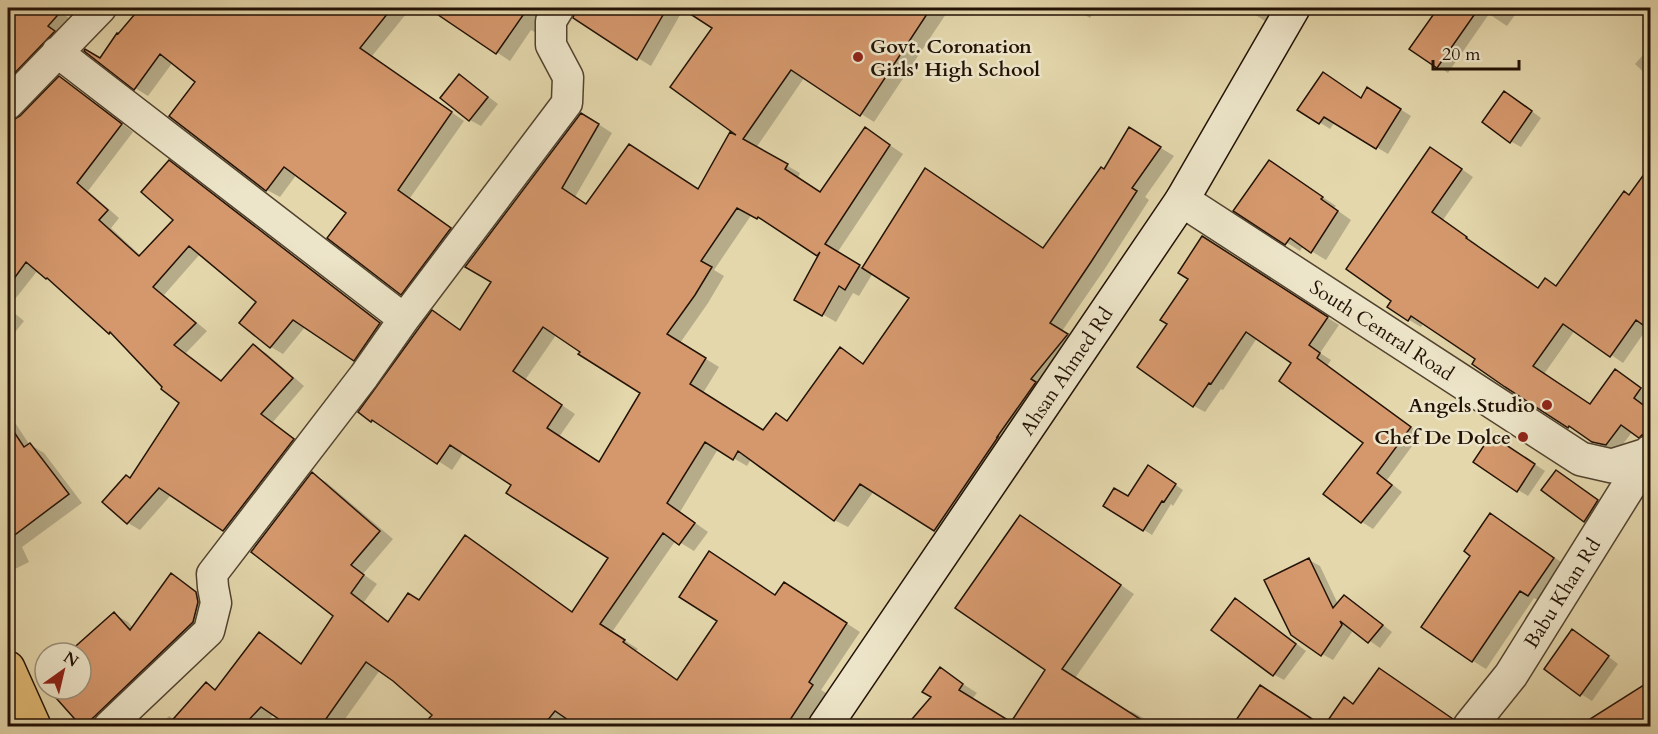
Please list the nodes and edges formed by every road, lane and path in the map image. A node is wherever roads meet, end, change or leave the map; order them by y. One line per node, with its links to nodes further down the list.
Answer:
1 (101, 8): 4 (street)
2 (559, 8): 7 (street)
3 (1293, 8): 6 (street, Ahsan Ahmed Rd)
4 (57, 52): 5 (street); 7 (street)
5 (8, 104)
6 (1182, 200): 8 (street, South Central Road); 14 (street, Ahsan Ahmed Rd)
7 (404, 319): 13 (street)
8 (1649, 455): 15 (street, Babu Khan Rd)
9 (8, 668): 12 (highway)
10 (8, 714): 11 (highway)
11 (13, 726)
12 (34, 726)
13 (109, 726)
14 (825, 726)
15 (1470, 726)

